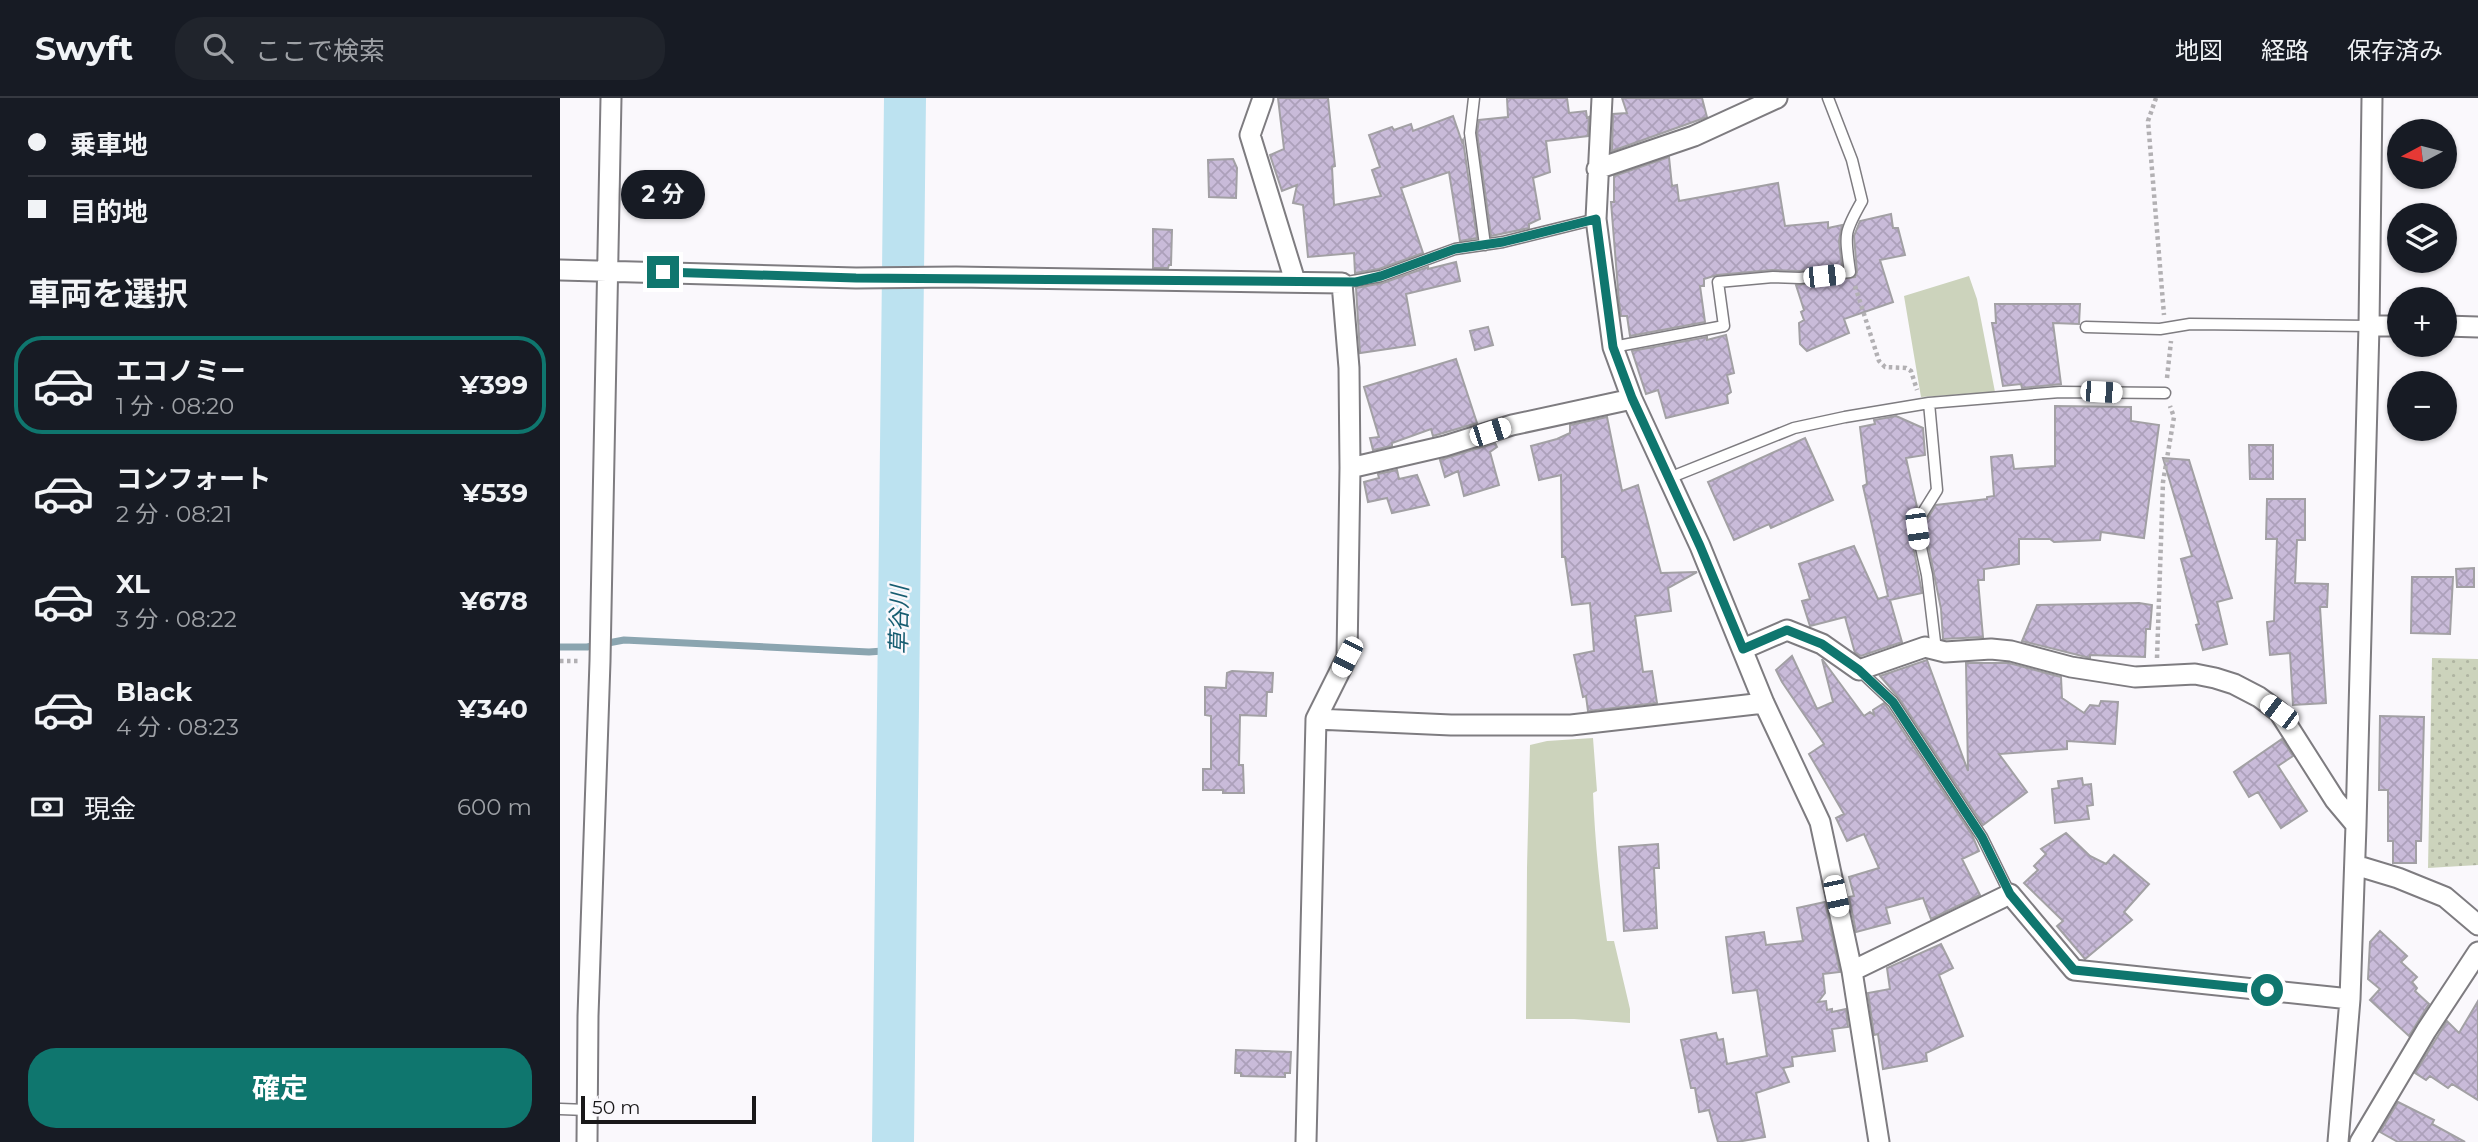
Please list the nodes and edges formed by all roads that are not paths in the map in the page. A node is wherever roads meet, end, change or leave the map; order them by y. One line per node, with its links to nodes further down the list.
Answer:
1 (611, 98): 12 (street)
2 (1263, 98): 13 (street)
3 (1474, 98): 10 (lane)
4 (1602, 98): 8 (street)
5 (1777, 98): 8 (street)
6 (1828, 98): 20 (lane)
7 (2372, 98): 15 (street)
8 (1597, 169): 9 (street)
9 (1596, 219): 10 (lane); 20 (street)
10 (1485, 244): 14 (lane)
11 (560, 270): 12 (street)
12 (607, 271): 13 (street); 39 (street)
13 (1294, 281): 14 (street)
14 (1342, 283): 24 (street)
15 (2369, 326): 16 (street); 18 (lane); 31 (street)
16 (2387, 326)
17 (2457, 326): 19 (street)
18 (2086, 327)
19 (2478, 327)
20 (1613, 347): 22 (street)
21 (2165, 393): 23 (lane)
22 (1632, 398): 24 (street); 25 (street)
23 (1924, 404): 25 (lane); 27 (lane)
24 (1350, 468): 30 (street)
25 (1669, 478): 26 (street)
26 (1743, 649): 28 (street); 29 (street)
27 (1936, 651): 28 (street); 31 (street)
28 (1859, 670): 33 (lane)
29 (1764, 703): 30 (street); 36 (street)
30 (1316, 719): 41 (street)
31 (2356, 825): 32 (street)
32 (2355, 865): 34 (street); 37 (street)
33 (2010, 894): 36 (street); 37 (street)
34 (2478, 925)
35 (2478, 952): 44 (street)
36 (1852, 971): 42 (street)
37 (2350, 999): 43 (street)
38 (560, 1109): 39 (lane)
39 (587, 1110): 40 (street)
40 (587, 1142)
41 (1307, 1142)
42 (1880, 1142)
43 (2338, 1142)
44 (2360, 1142)

